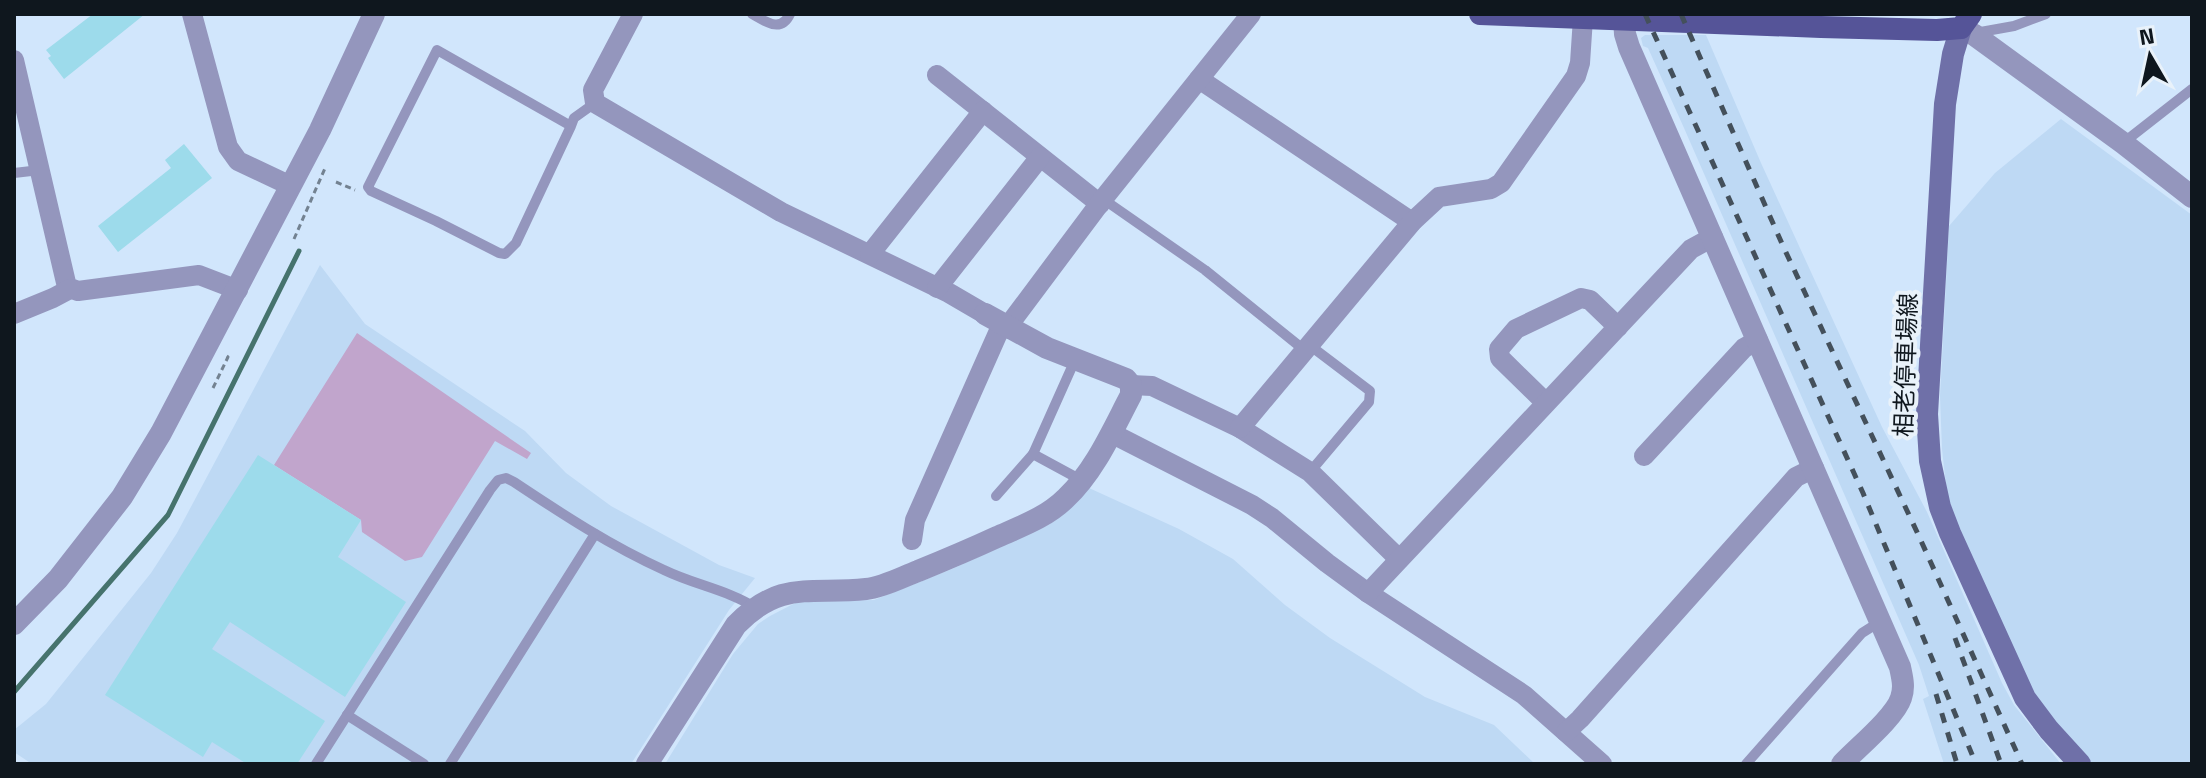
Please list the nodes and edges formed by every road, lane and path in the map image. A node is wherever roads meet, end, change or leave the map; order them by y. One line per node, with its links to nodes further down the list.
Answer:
1 (192, 14): 24 (street)
2 (374, 14): 24 (street)
3 (633, 14): 16 (street)
4 (752, 14): 5 (lane)
5 (790, 14)
6 (1251, 14): 14 (street)
7 (1480, 14): 9 (main road)
8 (2046, 14): 11 (lane)
9 (1583, 18): 10 (main road); 27 (street)
10 (1624, 19): 11 (main road); 28 (street)
11 (1966, 22): 19 (street); 68 (main road, 相老停車場線)
12 (14, 60): 22 (street)
13 (937, 75): 17 (street)
14 (1199, 79): 26 (street); 27 (street)
15 (2192, 89): 19 (lane)
16 (595, 103): 18 (lane); 30 (street)
17 (983, 111): 20 (street); 30 (street)
18 (571, 126): 18 (lane)
19 (2123, 143): 25 (street)
20 (1040, 157): 26 (street); 31 (street)
21 (328, 160): 29 (path)
22 (41, 170): 23 (lane); 32 (street)
23 (14, 173)
24 (291, 186): 33 (street)
25 (2192, 197)
26 (1101, 202): 35 (street); 38 (lane)
27 (1412, 222): 38 (street)
28 (1713, 237): 36 (street); 37 (street)
29 (294, 239)
30 (870, 254): 31 (street)
31 (937, 288): 35 (street)
32 (70, 289): 33 (street); 34 (street)
33 (238, 290): 58 (street)
34 (14, 314)
35 (999, 323): 40 (street); 53 (street)
36 (1618, 327): 43 (street); 43 (street)
37 (1758, 340): 47 (street); 48 (street)
38 (1306, 347): 44 (street); 49 (lane)
39 (221, 352): 42 (path)
40 (1075, 360): 41 (street); 46 (lane)
41 (1131, 385): 44 (street); 45 (street)
42 (213, 388)
43 (1545, 402): 54 (street)
44 (1240, 428): 49 (street)
45 (1111, 433): 50 (street); 55 (street)
46 (1033, 454): 50 (lane); 51 (lane)
47 (1644, 456)
48 (1814, 468): 57 (street); 60 (street)
49 (1310, 472): 54 (street)
50 (1082, 481): 56 (street)
51 (996, 496)
52 (595, 534): 56 (lane); 59 (lane); 63 (lane)
53 (912, 540)
54 (1399, 559): 55 (street)
55 (1368, 593): 60 (street)
56 (756, 608): 64 (street)
57 (1881, 621): 66 (lane); 67 (street)
58 (14, 624)
59 (347, 715): 61 (lane); 62 (lane)
60 (1566, 732): 65 (street)
61 (316, 764)
62 (424, 764)
63 (450, 764)
64 (647, 764)
65 (1602, 764)
66 (1746, 764)
67 (1842, 764)
68 (2080, 764)

